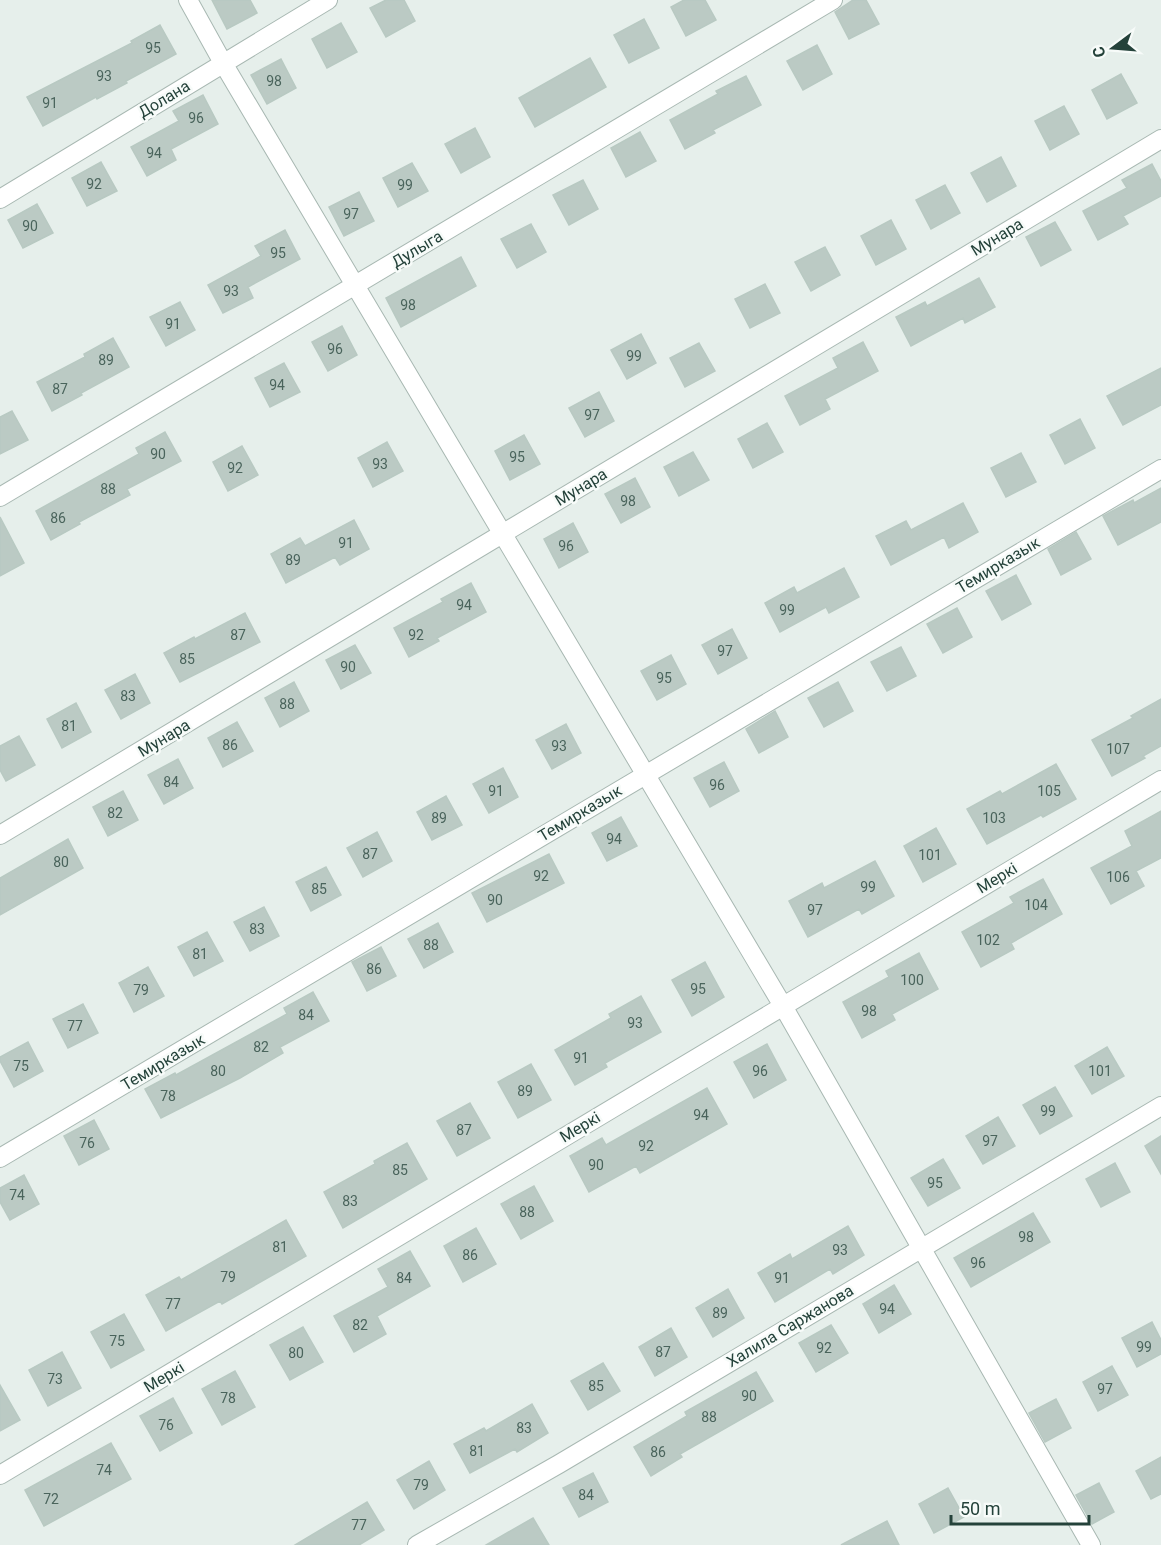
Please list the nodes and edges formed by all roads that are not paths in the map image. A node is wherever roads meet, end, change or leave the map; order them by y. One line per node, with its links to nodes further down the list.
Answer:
1 (188, 0): 4 (street)
2 (328, 0): 4 (street, Долана)
3 (833, 0): 7 (street, Дулыга)
4 (223, 63): 6 (street, Долана); 7 (street)
5 (1161, 139): 10 (street, Мунара)
6 (0, 199)
7 (355, 285): 9 (street, Дулыга); 10 (street)
8 (1161, 468): 11 (street, Темирказык)
9 (0, 497)
10 (503, 534): 11 (street); 13 (street, Мунара)
11 (645, 775): 14 (street); 16 (street, Темирказык)
12 (1161, 780): 14 (street, Меркі)
13 (0, 835)
14 (783, 1006): 17 (street); 18 (street, Меркі)
15 (1161, 1106): 17 (street, Халила Саржанова)
16 (0, 1158)
17 (922, 1248): 19 (street, Халила Саржанова); 20 (street)
18 (0, 1475)
19 (417, 1545)
20 (1091, 1545)

